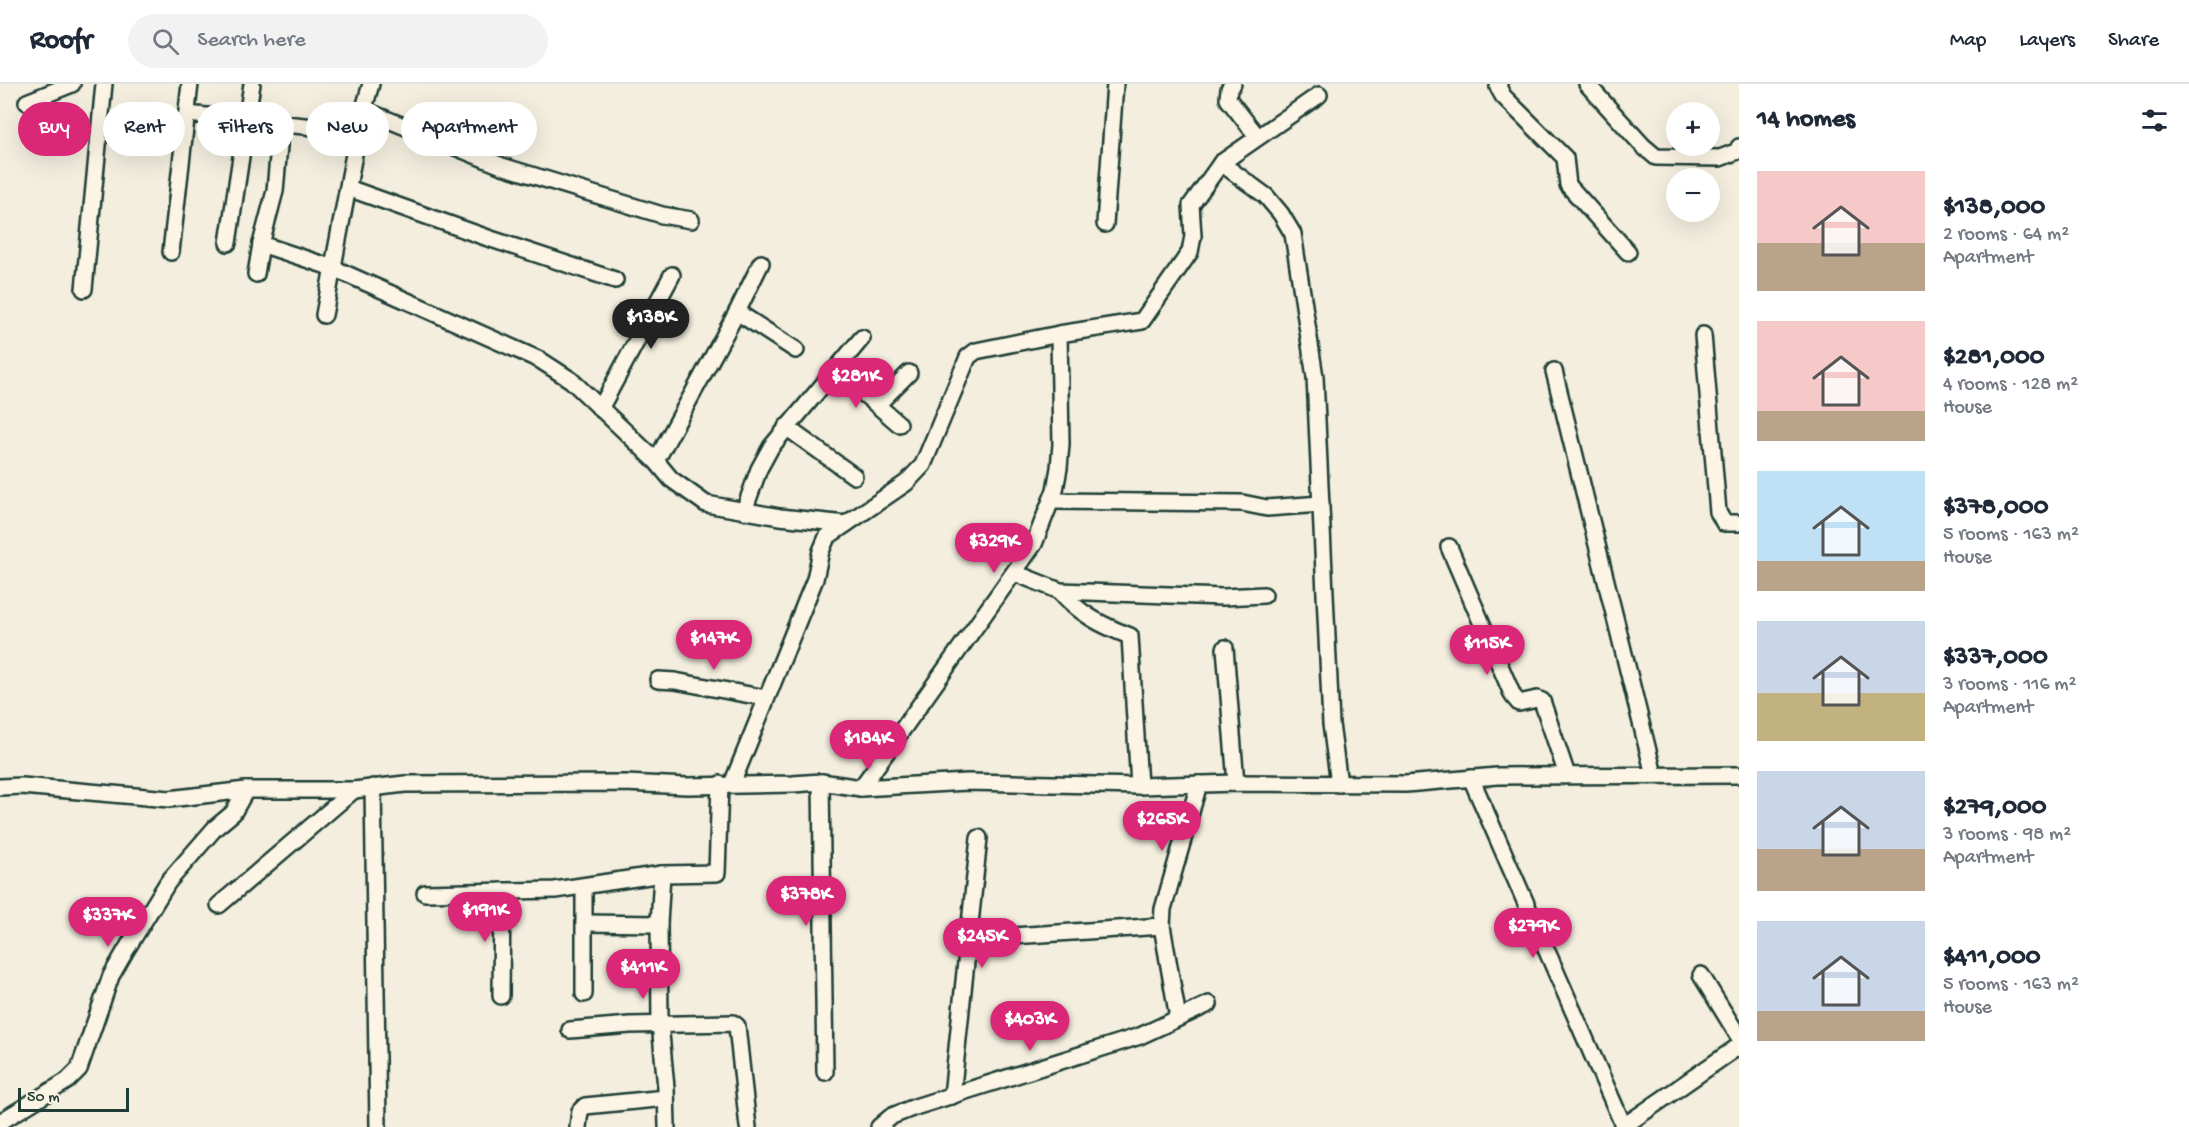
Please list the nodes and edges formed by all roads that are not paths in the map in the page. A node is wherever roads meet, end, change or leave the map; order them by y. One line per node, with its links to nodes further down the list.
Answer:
1 (72, 84): 11 (street)
2 (104, 84): 35 (street)
3 (190, 84): 14 (street)
4 (252, 84): 12 (street)
5 (371, 84): 13 (street)
6 (1115, 84): 25 (street)
7 (1233, 84): 17 (street)
8 (1499, 84): 29 (street)
9 (1587, 84): 18 (street)
10 (1318, 95): 17 (street)
11 (27, 102)
12 (249, 102)
13 (366, 102)
14 (187, 114): 15 (street); 28 (street)
15 (197, 115)
16 (389, 120): 24 (street)
17 (1257, 136): 22 (street)
18 (1739, 147)
19 (241, 156): 26 (street)
20 (278, 156): 27 (street)
21 (355, 156): 23 (street)
22 (1221, 163): 38 (street); 52 (street)
23 (348, 188): 31 (street); 34 (street)
24 (690, 220)
25 (1106, 224)
26 (228, 243)
27 (261, 244): 31 (street); 32 (street)
28 (171, 252)
29 (1628, 252)
30 (761, 263): 36 (street)
31 (333, 268): 37 (street); 46 (street)
32 (256, 274)
33 (672, 275): 46 (street)
34 (615, 280)
35 (84, 289)
36 (737, 312): 41 (street); 49 (street)
37 (324, 315)
38 (1059, 334): 51 (street); 55 (street)
39 (1702, 335): 54 (street)
40 (862, 338): 42 (street)
41 (796, 350)
42 (835, 369): 45 (street); 48 (street)
43 (1554, 371): 63 (street)
44 (909, 373): 45 (street)
45 (877, 405): 47 (street)
46 (600, 409): 49 (street)
47 (899, 424)
48 (786, 427): 50 (street); 53 (street)
49 (656, 461): 53 (street)
50 (854, 476)
51 (1051, 501): 52 (street); 57 (street)
52 (1321, 504): 71 (street)
53 (744, 511): 55 (street)
54 (1739, 523)
55 (846, 524): 62 (street)
56 (1449, 547): 65 (street)
57 (1015, 573): 58 (street); 75 (street)
58 (1060, 591): 59 (street); 72 (street)
59 (1264, 595)
60 (1225, 648): 68 (street)
61 (658, 680): 62 (street)
62 (766, 698): 69 (street)
63 (1654, 775): 64 (street); 65 (street)
64 (1739, 775)
65 (1567, 776): 66 (street)
66 (1471, 778): 71 (street); 101 (street)
67 (821, 782): 69 (street); 75 (street); 97 (street)
68 (1236, 783): 70 (street); 71 (street)
69 (726, 784): 74 (street); 79 (street)
70 (1199, 784): 72 (street); 86 (street)
71 (1339, 784)
72 (1139, 786): 75 (street)
73 (0, 787): 76 (street)
74 (373, 788): 77 (street); 102 (street)
75 (861, 788)
76 (246, 790): 77 (street); 100 (street)
77 (354, 790): 83 (street)
78 (979, 838): 87 (street)
79 (662, 874): 80 (street); 85 (street)
80 (584, 887): 81 (street); 84 (street)
81 (502, 891): 82 (street); 90 (street)
82 (424, 893)
83 (219, 905)
84 (584, 923): 85 (street); 89 (street)
85 (659, 924): 93 (street)
86 (1162, 926): 87 (street); 92 (street)
87 (968, 939): 98 (street)
88 (1701, 975): 95 (street)
89 (584, 994)
90 (501, 996)
91 (1209, 1004): 92 (street)
92 (1178, 1018): 98 (street)
93 (660, 1023): 94 (street); 99 (street); 105 (street)
94 (570, 1030)
95 (1739, 1037)
96 (1736, 1054): 101 (street)
97 (825, 1072)
98 (952, 1096): 106 (street)
99 (666, 1098): 103 (street); 104 (street)
100 (0, 1122)
101 (1624, 1126)
102 (378, 1127)
103 (578, 1127)
104 (667, 1127)
105 (748, 1127)
106 (879, 1127)

